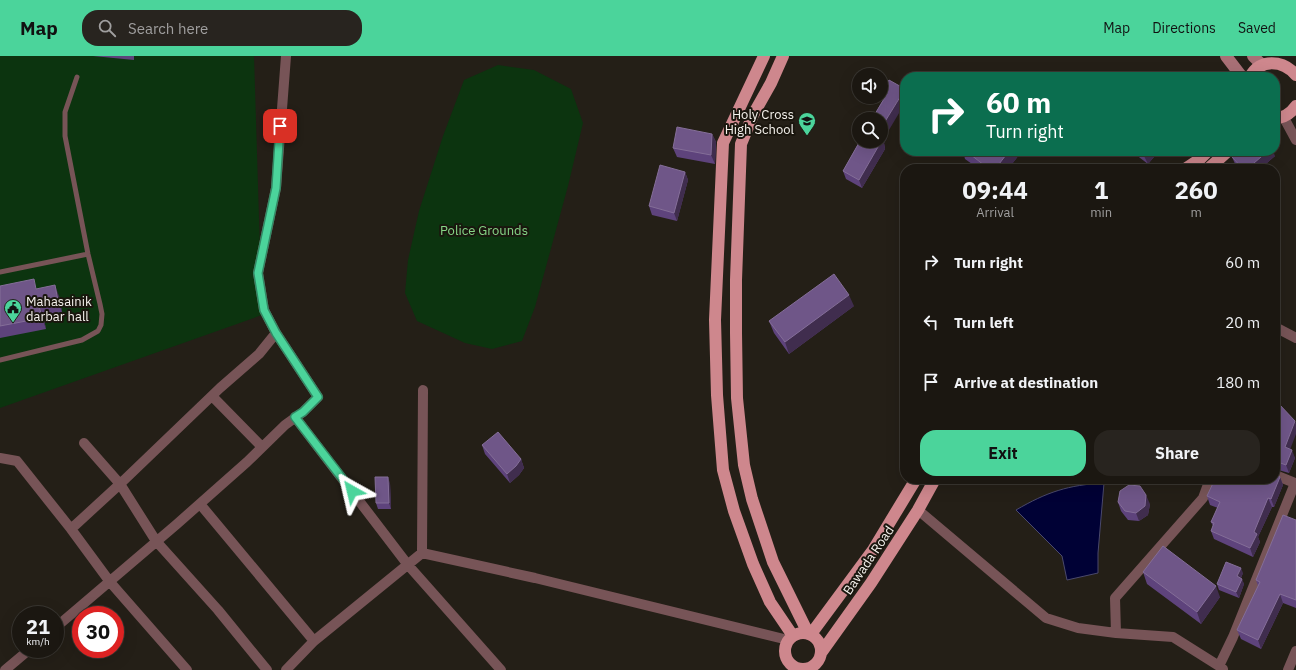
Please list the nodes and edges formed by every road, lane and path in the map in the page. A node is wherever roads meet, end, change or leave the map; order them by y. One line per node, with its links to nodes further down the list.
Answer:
1 (286, 56): 25 (street)
2 (764, 56): 16 (main road)
3 (783, 56): 17 (main road)
4 (1226, 56): 8 (main road)
5 (1253, 56): 7 (main road)
6 (1282, 60): 7 (main road); 10 (main road)
7 (1262, 65): 9 (main road)
8 (1238, 72)
9 (1253, 72)
10 (1296, 74)
11 (77, 78): 22 (lane)
12 (1296, 106): 13 (main road)
13 (1280, 117)
14 (1280, 118): 15 (street)
15 (1296, 140)
16 (723, 143): 17 (main road); 49 (main road)
17 (741, 144): 48 (main road)
18 (1203, 156): 20 (main road)
19 (1222, 156): 21 (main road)
20 (1192, 164)
21 (1214, 164)
22 (88, 254): 23 (lane); 27 (lane)
23 (0, 272)
24 (1280, 330): 26 (street)
25 (276, 333): 29 (street); 30 (street)
26 (1296, 338)
27 (0, 360)
28 (423, 390): 43 (street)
29 (212, 396): 32 (street); 35 (street)
30 (295, 417): 32 (street); 44 (street)
31 (84, 443): 35 (street)
32 (262, 447): 39 (street)
33 (0, 458): 41 (street)
34 (1280, 477): 55 (street)
35 (120, 484): 41 (street); 42 (street)
36 (913, 484): 48 (main road)
37 (933, 484): 40 (main road, Bawada Road)
38 (1208, 484): 47 (street)
39 (200, 504): 42 (street); 50 (street)
40 (918, 510): 47 (street); 52 (main road, Bawada Road)
41 (71, 529): 45 (street)
42 (156, 541): 45 (street); 59 (street)
43 (422, 552): 44 (street); 49 (street)
44 (408, 565): 50 (street); 61 (street)
45 (110, 582): 46 (street); 58 (street)
46 (64, 620)
47 (1116, 633): 55 (street)
48 (810, 634): 49 (main road); 52 (main road)
49 (791, 638): 54 (main road)
50 (314, 641): 60 (street)
51 (1296, 651): 62 (street)
52 (821, 653): 56 (main road)
53 (19, 658): 57 (street)
54 (787, 665): 56 (main road)
55 (1222, 668)
56 (810, 669)
57 (4, 670)
58 (187, 670)
59 (267, 670)
60 (286, 670)
61 (501, 670)
62 (1288, 670)

